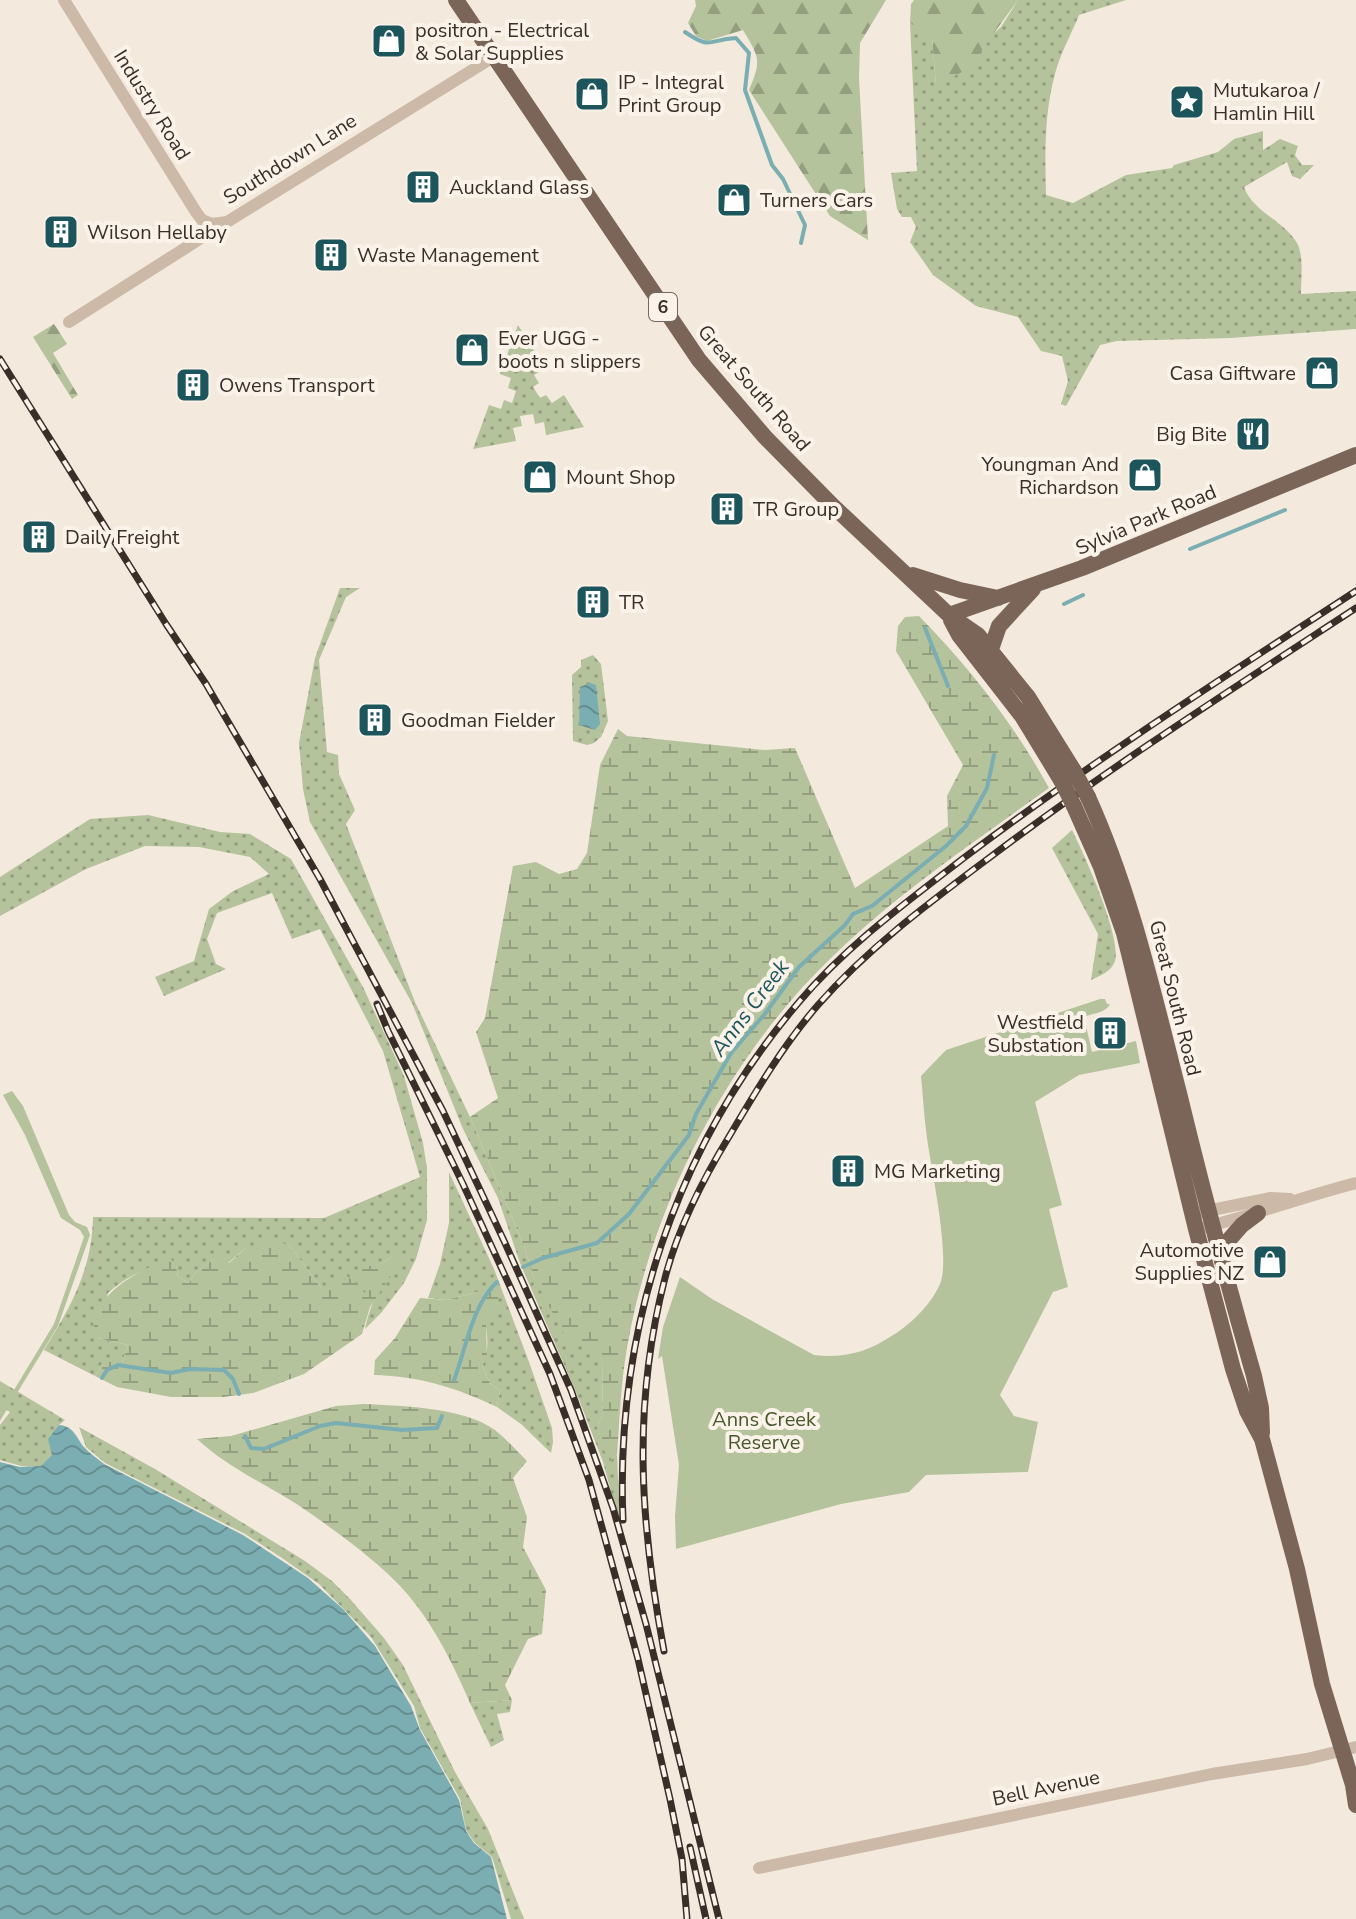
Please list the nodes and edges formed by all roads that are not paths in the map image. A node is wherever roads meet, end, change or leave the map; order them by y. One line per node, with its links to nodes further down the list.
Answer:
1 (64, 0): 4 (street, Industry Road)
2 (456, 0): 3 (main road, Great South Road / 6)
3 (495, 56): 4 (street, Southdown Lane); 7 (main road, Great South Road / 6)
4 (212, 224): 5 (street, Southdown Lane)
5 (69, 322)
6 (1356, 455): 8 (main road, Sylvia Park Road)
7 (907, 574): 9 (main road); 10 (main road, Great South Road / 6)
8 (1037, 585): 9 (main road, Sylvia Park Road); 11 (main road)
9 (1000, 599): 10 (main road, Sylvia Park Road)
10 (949, 615): 11 (main road, Great South Road); 12 (main road, Great South Road)
11 (991, 649): 12 (main road, Great South Road)
12 (1068, 775): 13 (main road, Great South Road, bridge)
13 (1081, 801): 17 (main road, Great South Road); 18 (main road, Great South Road)
14 (1356, 1183): 15 (street)
15 (1293, 1199): 16 (street); 17 (street)
16 (1258, 1213): 17 (street); 19 (main road)
17 (1212, 1217): 18 (street); 19 (main road, Great South Road)
18 (1194, 1222): 20 (main road, Great South Road)
19 (1220, 1250): 20 (main road, Great South Road)
20 (1262, 1439): 21 (main road, Great South Road)
21 (1349, 1749): 22 (main road, Great South Road); 23 (street, Bell Avenue)
22 (1356, 1805)
23 (759, 1868)

